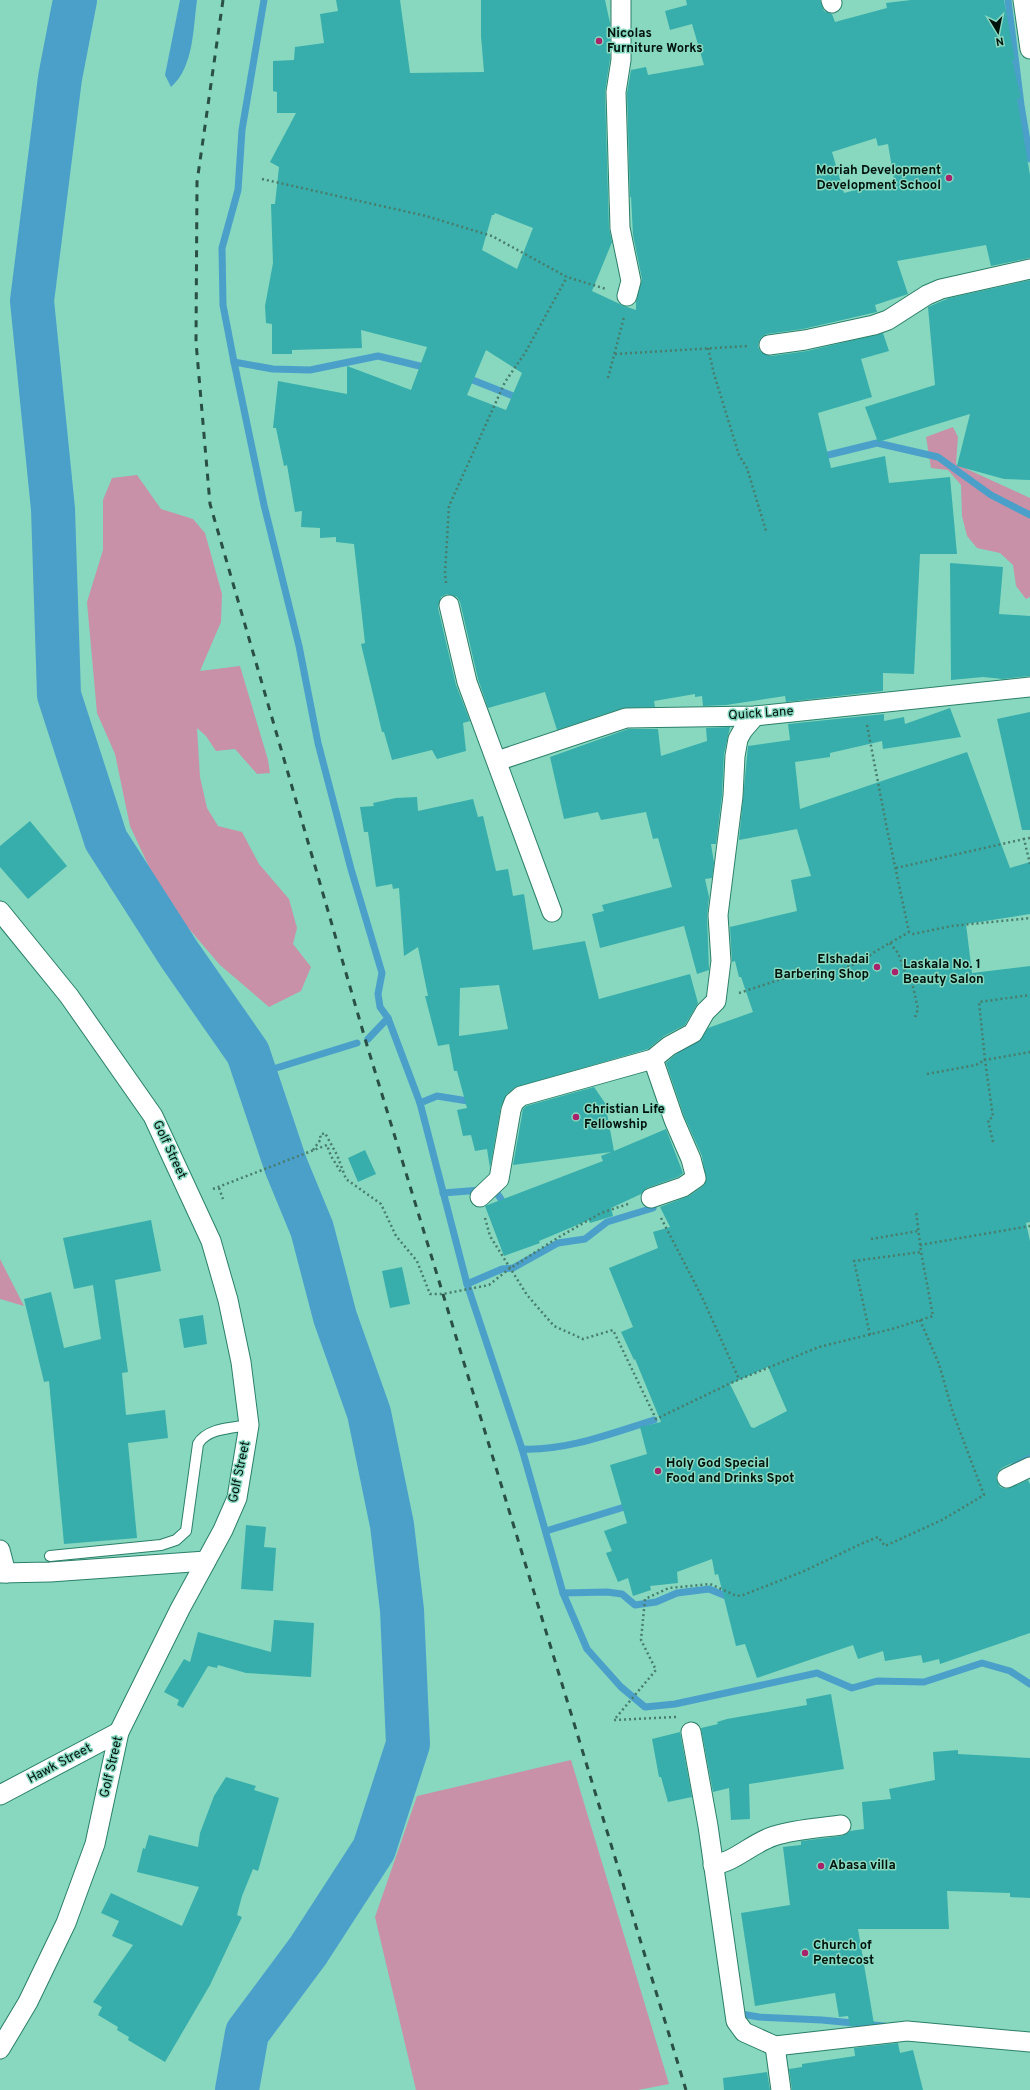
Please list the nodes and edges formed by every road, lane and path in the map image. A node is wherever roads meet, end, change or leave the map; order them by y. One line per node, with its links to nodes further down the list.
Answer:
1 (621, 0): 7 (street)
2 (1025, 0): 3 (street)
3 (1030, 49)
4 (262, 179): 6 (path)
5 (1030, 269): 8 (street)
6 (567, 276): 7 (path); 13 (path)
7 (627, 296): 10 (path)
8 (769, 345): 9 (path)
9 (708, 348): 10 (path); 12 (path)
10 (615, 354): 11 (path)
11 (608, 378)
12 (766, 531)
13 (449, 605): 17 (street)
14 (1030, 687): 15 (street, Quick Lane)
15 (864, 705): 16 (street, Quick Lane); 21 (path)
16 (755, 716): 17 (street, Quick Lane); 28 (street)
17 (497, 761): 23 (street)
18 (1030, 838): 19 (path)
19 (1024, 840): 20 (path); 21 (path)
20 (1030, 864)
21 (896, 868): 25 (path)
22 (0, 911): 50 (street, Golf Street)
23 (552, 912)
24 (1030, 918): 25 (path)
25 (909, 932): 26 (path)
26 (890, 943): 28 (path); 29 (path)
27 (1030, 995): 32 (path)
28 (716, 1001): 31 (street)
29 (914, 1020)
30 (1030, 1052): 32 (path)
31 (652, 1059): 37 (street); 38 (street)
32 (985, 1060): 33 (path); 34 (path)
33 (927, 1074)
34 (993, 1142)
35 (313, 1150): 36 (path); 36 (path); 39 (path)
36 (346, 1179): 46 (path)
37 (480, 1197): 46 (path)
38 (651, 1198): 46 (path); 49 (path)
39 (223, 1199)
40 (916, 1212): 42 (path)
41 (1030, 1226): 44 (path)
42 (918, 1231): 43 (path); 44 (path)
43 (871, 1239)
44 (920, 1245): 45 (path)
45 (921, 1252): 47 (path); 48 (path)
46 (509, 1269): 49 (path)
47 (920, 1320): 48 (path); 58 (path)
48 (870, 1335): 49 (path)
49 (739, 1379)
50 (249, 1425): 54 (lane); 55 (street, Golf Street)
51 (1030, 1467): 52 (street)
52 (1007, 1478)
53 (0, 1550): 56 (street)
54 (50, 1556)
55 (206, 1561): 56 (street); 57 (street, Golf Street)
56 (3, 1573)
57 (119, 1732): 59 (street, Hawk Street); 64 (street, Golf Street)
58 (691, 1732): 61 (street)
59 (0, 1795)
60 (841, 1826): 61 (street)
61 (713, 1865): 63 (street)
62 (1030, 2042): 63 (street)
63 (775, 2046): 65 (street)
64 (0, 2049)
65 (781, 2090)

